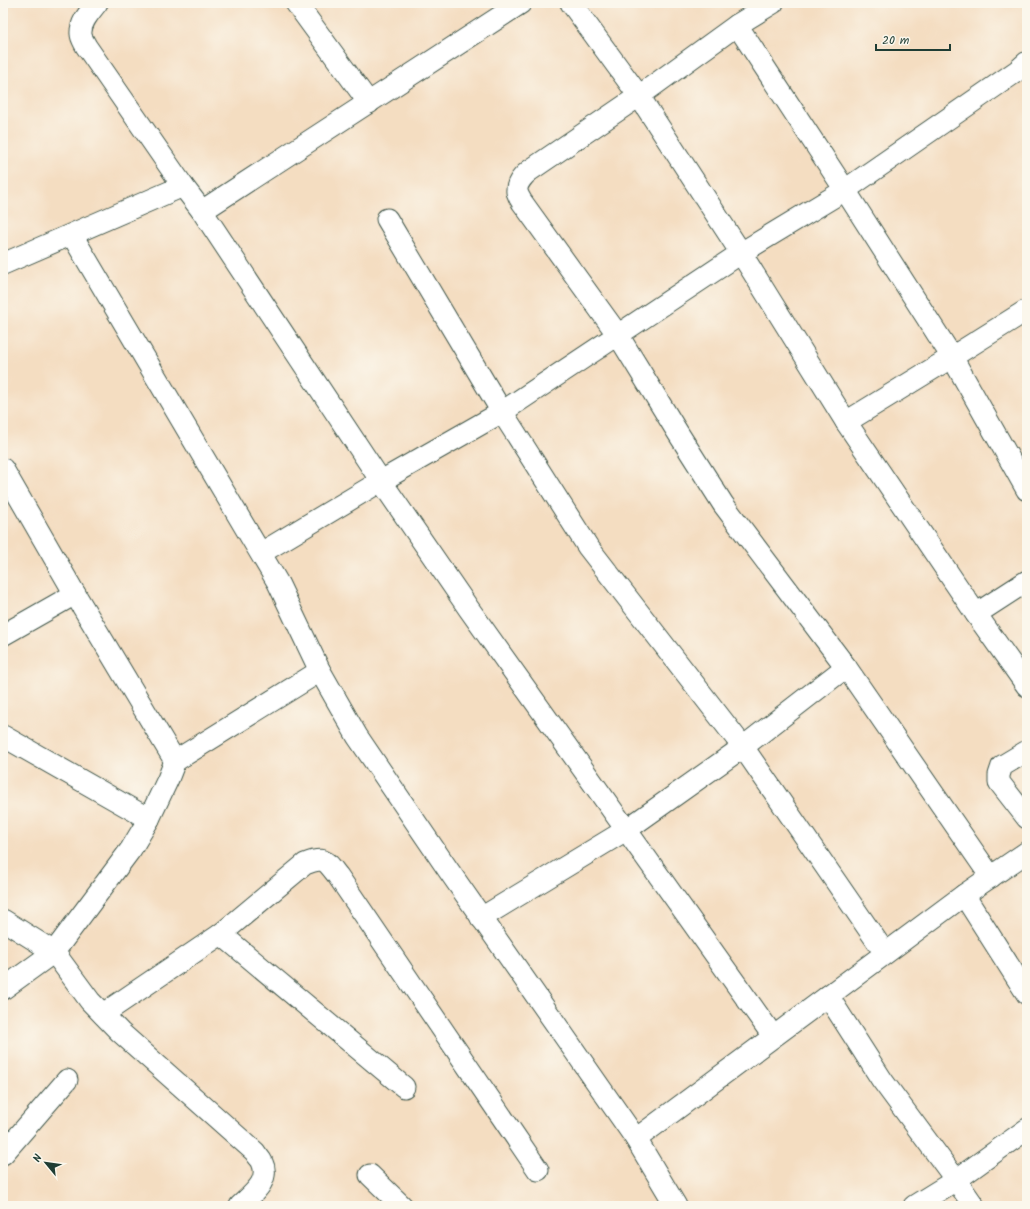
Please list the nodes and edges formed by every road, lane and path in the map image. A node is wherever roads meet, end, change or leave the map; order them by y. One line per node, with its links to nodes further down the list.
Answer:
1 (97, 3): 11 (street)
2 (296, 3): 10 (street)
3 (521, 3): 6 (street)
4 (571, 3): 9 (street)
5 (773, 3): 7 (street)
6 (494, 10): 10 (street)
7 (737, 25): 9 (street); 12 (street)
8 (1027, 62): 12 (street)
9 (639, 96): 16 (street); 19 (street)
10 (368, 103): 13 (street)
11 (183, 186): 13 (street); 15 (street)
12 (845, 190): 16 (street); 20 (street)
13 (202, 211): 24 (street)
14 (387, 219): 21 (street)
15 (72, 235): 17 (street); 26 (street)
16 (741, 254): 19 (street); 22 (street)
17 (3, 264)
18 (1027, 310): 20 (street)
19 (618, 335): 21 (street); 31 (street)
20 (952, 358): 22 (street); 25 (street)
21 (502, 412): 24 (street); 35 (street)
22 (846, 422): 29 (street)
23 (3, 469): 28 (street)
24 (381, 481): 26 (street); 40 (street)
25 (1027, 490)
26 (261, 553): 32 (street)
27 (1027, 581): 29 (street)
28 (75, 594): 30 (street); 37 (street)
29 (976, 614): 33 (street)
30 (3, 635)
31 (846, 667): 35 (street); 42 (street)
32 (320, 671): 37 (street); 44 (street)
33 (1027, 686)
34 (3, 736): 38 (street)
35 (743, 747): 40 (street); 48 (street)
36 (1027, 751): 39 (street)
37 (175, 761): 38 (street)
38 (149, 818): 47 (street)
39 (1027, 818)
40 (626, 830): 44 (street); 53 (street)
41 (1027, 852): 42 (street)
42 (992, 877): 43 (street)
43 (964, 895): 48 (street); 50 (street)
44 (481, 918): 57 (street)
45 (3, 920): 47 (street)
46 (221, 934): 52 (street); 55 (street); 59 (street)
47 (54, 952): 49 (street); 52 (street)
48 (885, 953): 51 (street)
49 (3, 989)
50 (1027, 994)
51 (828, 996): 53 (street); 61 (street)
52 (103, 1014): 62 (street)
53 (774, 1036): 57 (street)
54 (67, 1080): 58 (street)
55 (404, 1087)
56 (1027, 1129): 61 (street)
57 (636, 1139): 64 (street)
58 (3, 1154)
59 (538, 1170)
60 (370, 1175): 63 (street)
61 (956, 1180): 65 (street); 66 (street)
62 (240, 1206)
63 (402, 1206)
64 (676, 1206)
65 (914, 1206)
66 (974, 1206)

